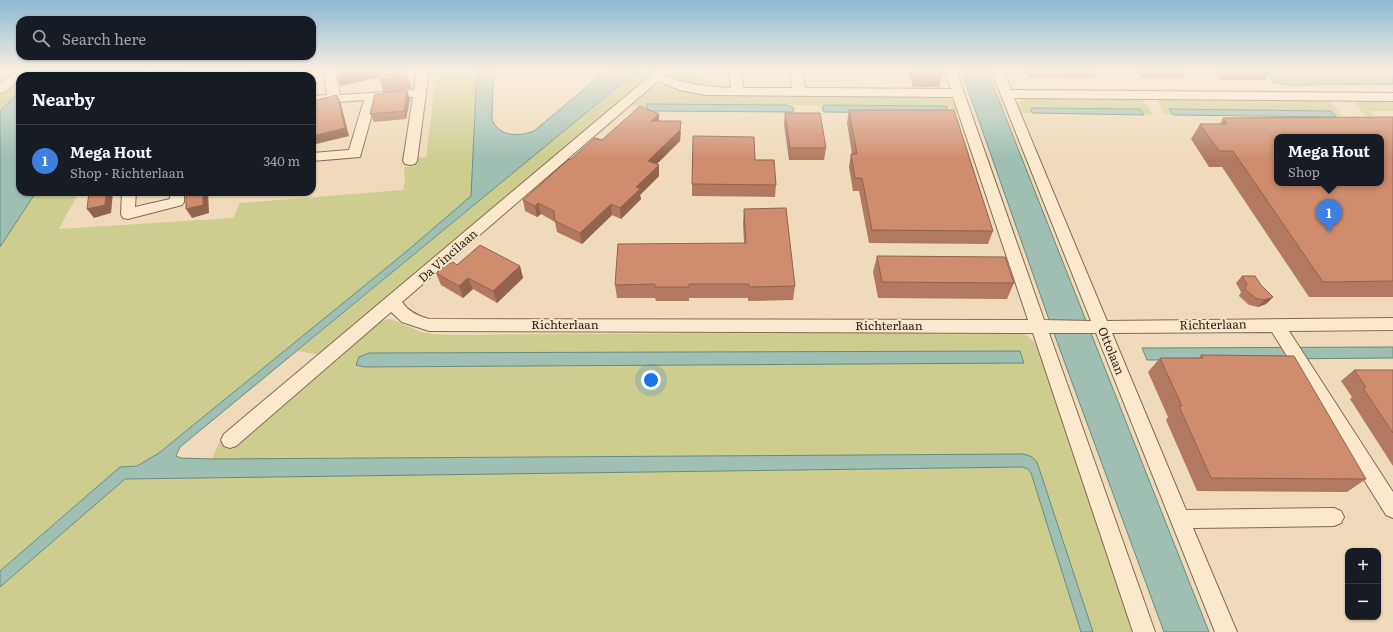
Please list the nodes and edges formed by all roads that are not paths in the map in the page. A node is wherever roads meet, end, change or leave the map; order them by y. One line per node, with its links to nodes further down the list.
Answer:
1 (370, 99): 6 (street)
2 (419, 99): 7 (street)
3 (630, 99): 10 (street, Da Vincilaan)
4 (960, 99): 13 (street)
5 (1009, 99): 14 (street, Ottolaan)
6 (316, 157)
7 (410, 161)
8 (129, 196): 9 (street)
9 (177, 196)
10 (394, 302): 13 (street, Richterlaan); 15 (street, Da Vincilaan)
11 (1393, 324): 12 (street, Richterlaan)
12 (1276, 325): 14 (street, Richterlaan); 16 (street)
13 (1043, 326): 14 (street, Richterlaan); 19 (street)
14 (1098, 326): 18 (street, Ottolaan)
15 (230, 440)
16 (1393, 509)
17 (1334, 517): 18 (street)
18 (1180, 519): 20 (street, Ottolaan)
19 (1144, 632)
20 (1226, 632)

